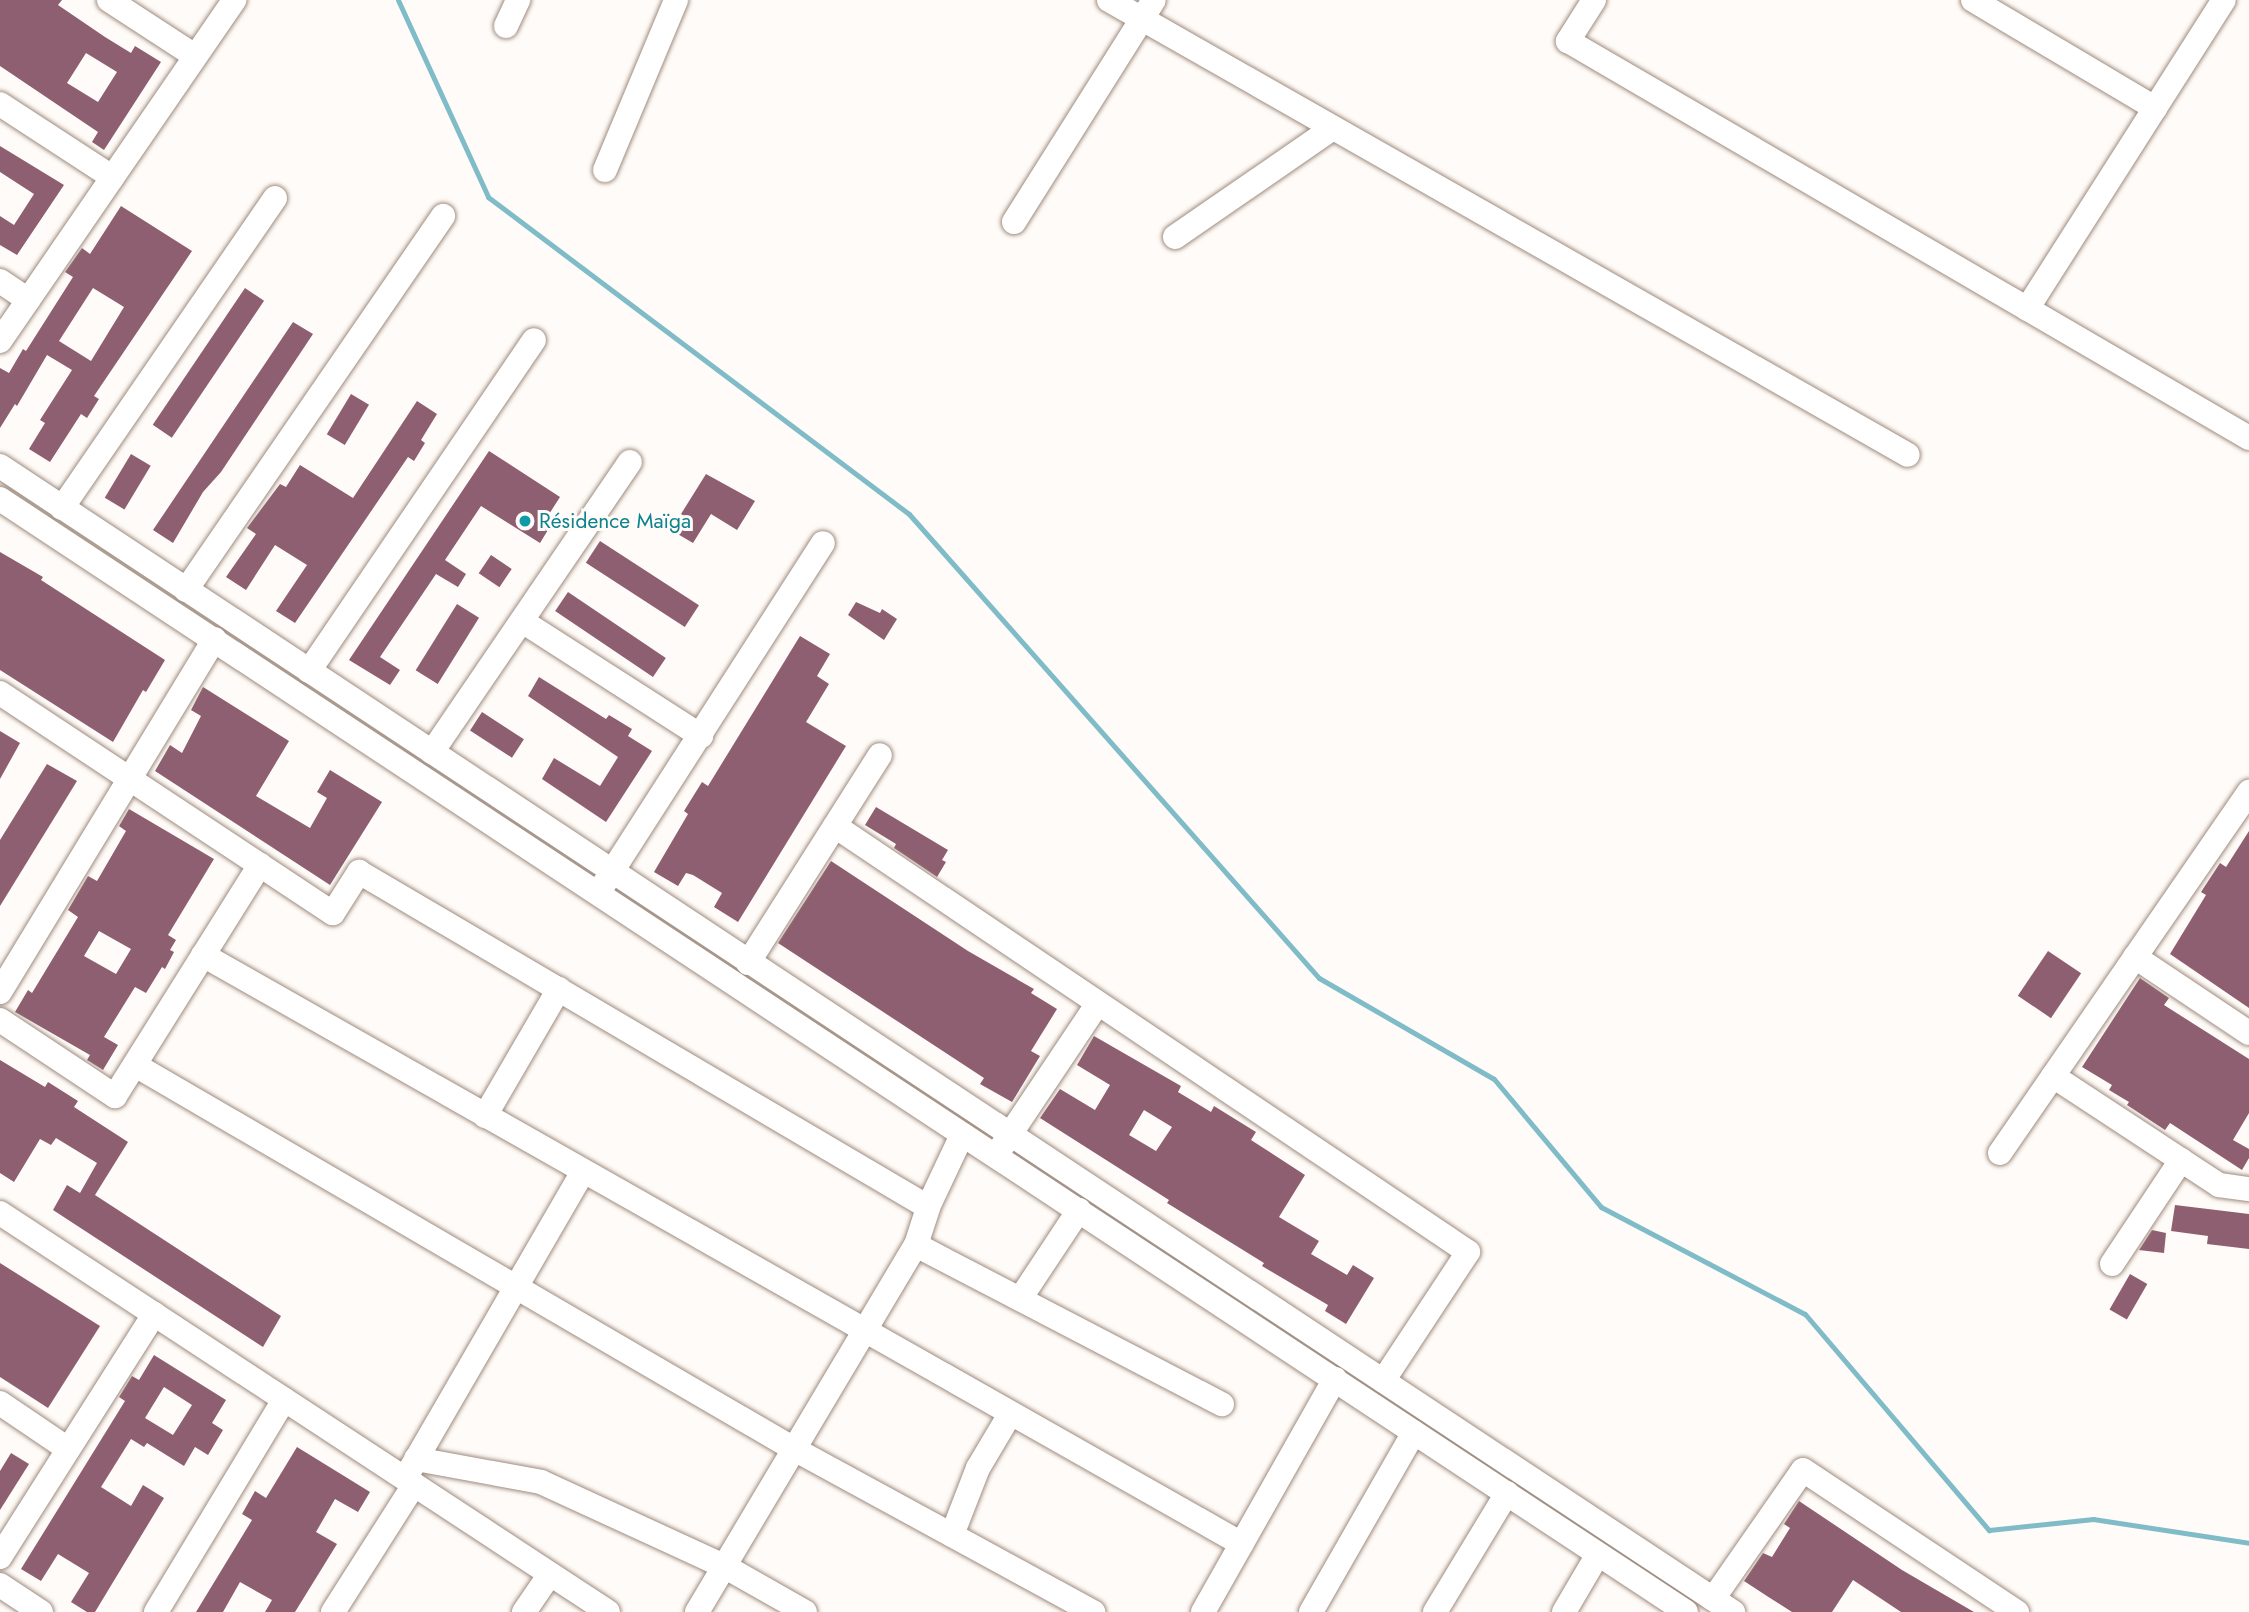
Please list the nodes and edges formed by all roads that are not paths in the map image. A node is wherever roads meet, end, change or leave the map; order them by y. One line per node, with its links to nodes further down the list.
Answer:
1 (109, 0): 11 (street)
2 (234, 0): 11 (street)
3 (518, 0): 10 (street)
4 (676, 0): 15 (street)
5 (1108, 0): 9 (street)
6 (1594, 0): 23 (street)
7 (1973, 0): 13 (street)
8 (2224, 0): 13 (street)
9 (1148, 10): 14 (street); 19 (street)
10 (506, 26)
11 (195, 56): 16 (street)
12 (0, 104): 16 (street)
13 (2155, 108): 23 (street)
14 (1333, 128): 20 (street); 27 (street)
15 (605, 170)
16 (112, 177): 22 (street)
17 (275, 198): 31 (street)
18 (443, 216): 33 (street)
19 (1014, 222)
20 (1175, 237)
21 (0, 281): 22 (street)
22 (28, 300): 25 (street)
23 (2027, 309): 26 (street)
24 (534, 340): 36 (street)
25 (0, 341)
26 (2249, 438)
27 (1908, 455)
28 (630, 462): 34 (street)
29 (0, 467): 31 (street)
30 (0, 499): 35 (street)
31 (62, 508): 33 (street)
32 (823, 543): 38 (street)
33 (186, 590): 36 (street)
34 (522, 621): 38 (street); 39 (street)
35 (215, 639): 41 (street); 47 (street)
36 (309, 671): 39 (street)
37 (0, 693): 41 (street)
38 (701, 736): 46 (street)
39 (432, 752): 46 (street)
40 (880, 755): 44 (street)
41 (132, 780): 45 (street); 52 (street)
42 (2249, 792): 43 (street)
43 (2242, 816): 49 (street)
44 (835, 827): 50 (street); 53 (street)
45 (260, 864): 48 (street); 51 (street)
46 (612, 872): 47 (street); 50 (street)
47 (598, 893): 60 (street)
48 (203, 955): 56 (street); 58 (street)
49 (2135, 957): 55 (street); 57 (street)
50 (748, 963): 59 (street)
51 (559, 989): 58 (street); 66 (street)
52 (0, 992)
53 (1098, 1003): 59 (street); 76 (street)
54 (0, 1020): 56 (street)
55 (2249, 1033)
56 (135, 1065): 71 (street)
57 (2053, 1076): 61 (street); 63 (street)
58 (485, 1116): 64 (street)
59 (1010, 1134): 62 (street); 76 (street)
60 (962, 1135): 62 (street); 66 (street)
61 (2000, 1153)
62 (996, 1155): 67 (street)
63 (2181, 1160): 65 (street); 70 (street)
64 (583, 1171): 71 (street); 74 (street)
65 (2249, 1189)
66 (928, 1207): 69 (street)
67 (1079, 1210): 72 (street); 75 (street)
68 (0, 1213): 73 (street)
69 (916, 1245): 72 (street); 74 (street)
70 (2112, 1264)
71 (516, 1287): 83 (street); 84 (street)
72 (1020, 1299): 79 (street)
73 (154, 1314): 77 (street); 82 (street)
74 (865, 1331): 80 (street); 83 (street)
75 (1335, 1379): 81 (street); 87 (street)
76 (1383, 1381): 93 (street)
77 (285, 1400): 84 (street); 96 (street)
78 (0, 1403): 82 (street)
79 (1222, 1404)
80 (1010, 1414): 86 (street); 87 (street)
81 (1414, 1432): 85 (street); 104 (street)
82 (68, 1449): 89 (street)
83 (794, 1449): 86 (street); 90 (street)
84 (412, 1474): 90 (street); 91 (street); 97 (street)
85 (1507, 1493): 88 (street); 105 (street)
86 (952, 1535): 102 (street)
87 (1242, 1545): 103 (street)
88 (1598, 1554): 94 (street); 106 (street)
89 (0, 1557)
90 (724, 1566): 100 (street); 101 (street)
91 (550, 1574): 98 (street); 99 (street)
92 (0, 1585): 95 (street)
93 (1723, 1605): 107 (street)
94 (1684, 1611)
95 (41, 1612)
96 (156, 1612)
97 (333, 1612)
98 (524, 1612)
99 (608, 1612)
100 (696, 1612)
101 (805, 1612)
102 (1093, 1612)
103 (1203, 1612)
104 (1311, 1612)
105 (1435, 1612)
106 (1564, 1612)
107 (2017, 1612)

